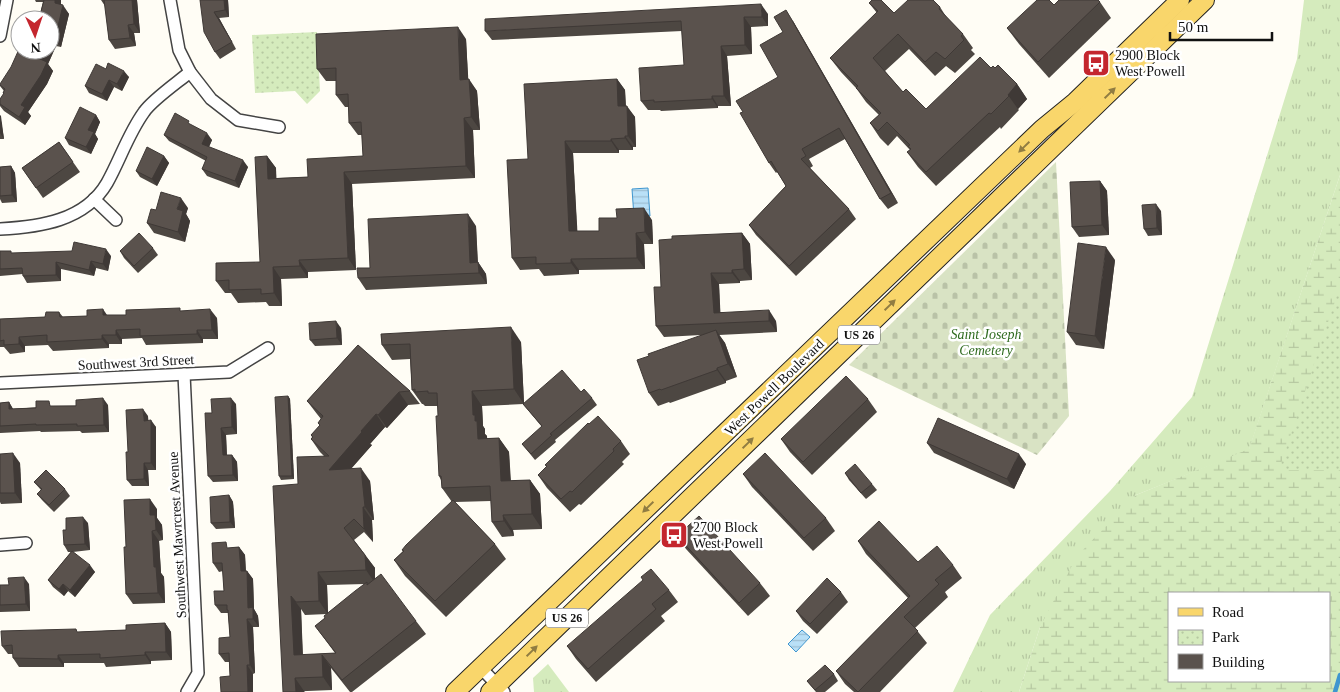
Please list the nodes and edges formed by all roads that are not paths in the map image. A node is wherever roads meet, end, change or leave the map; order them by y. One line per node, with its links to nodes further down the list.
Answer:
1 (7, 0): 5 (street)
2 (170, 0): 6 (street)
3 (1180, 0): 16 (main road, West Powell Boulevard / US 26, one-way to 16)
4 (1205, 0): 17 (main road, West Powell Boulevard / US 26, one-way to 4)
5 (0, 36)
6 (190, 72): 7 (street); 8 (street)
7 (279, 127)
8 (94, 199): 9 (street); 10 (street)
9 (116, 220)
10 (0, 229)
11 (268, 348): 12 (street, Southwest 3rd Street)
12 (184, 374): 13 (street, Southwest 3rd Street); 18 (street, Southwest Mawrcrest Avenue)
13 (0, 383)
14 (26, 543): 15 (street)
15 (0, 544)
16 (481, 668): 17 (street); 19 (main road, West Powell Boulevard / US 26)
17 (497, 690)
18 (187, 692)
19 (455, 692)

